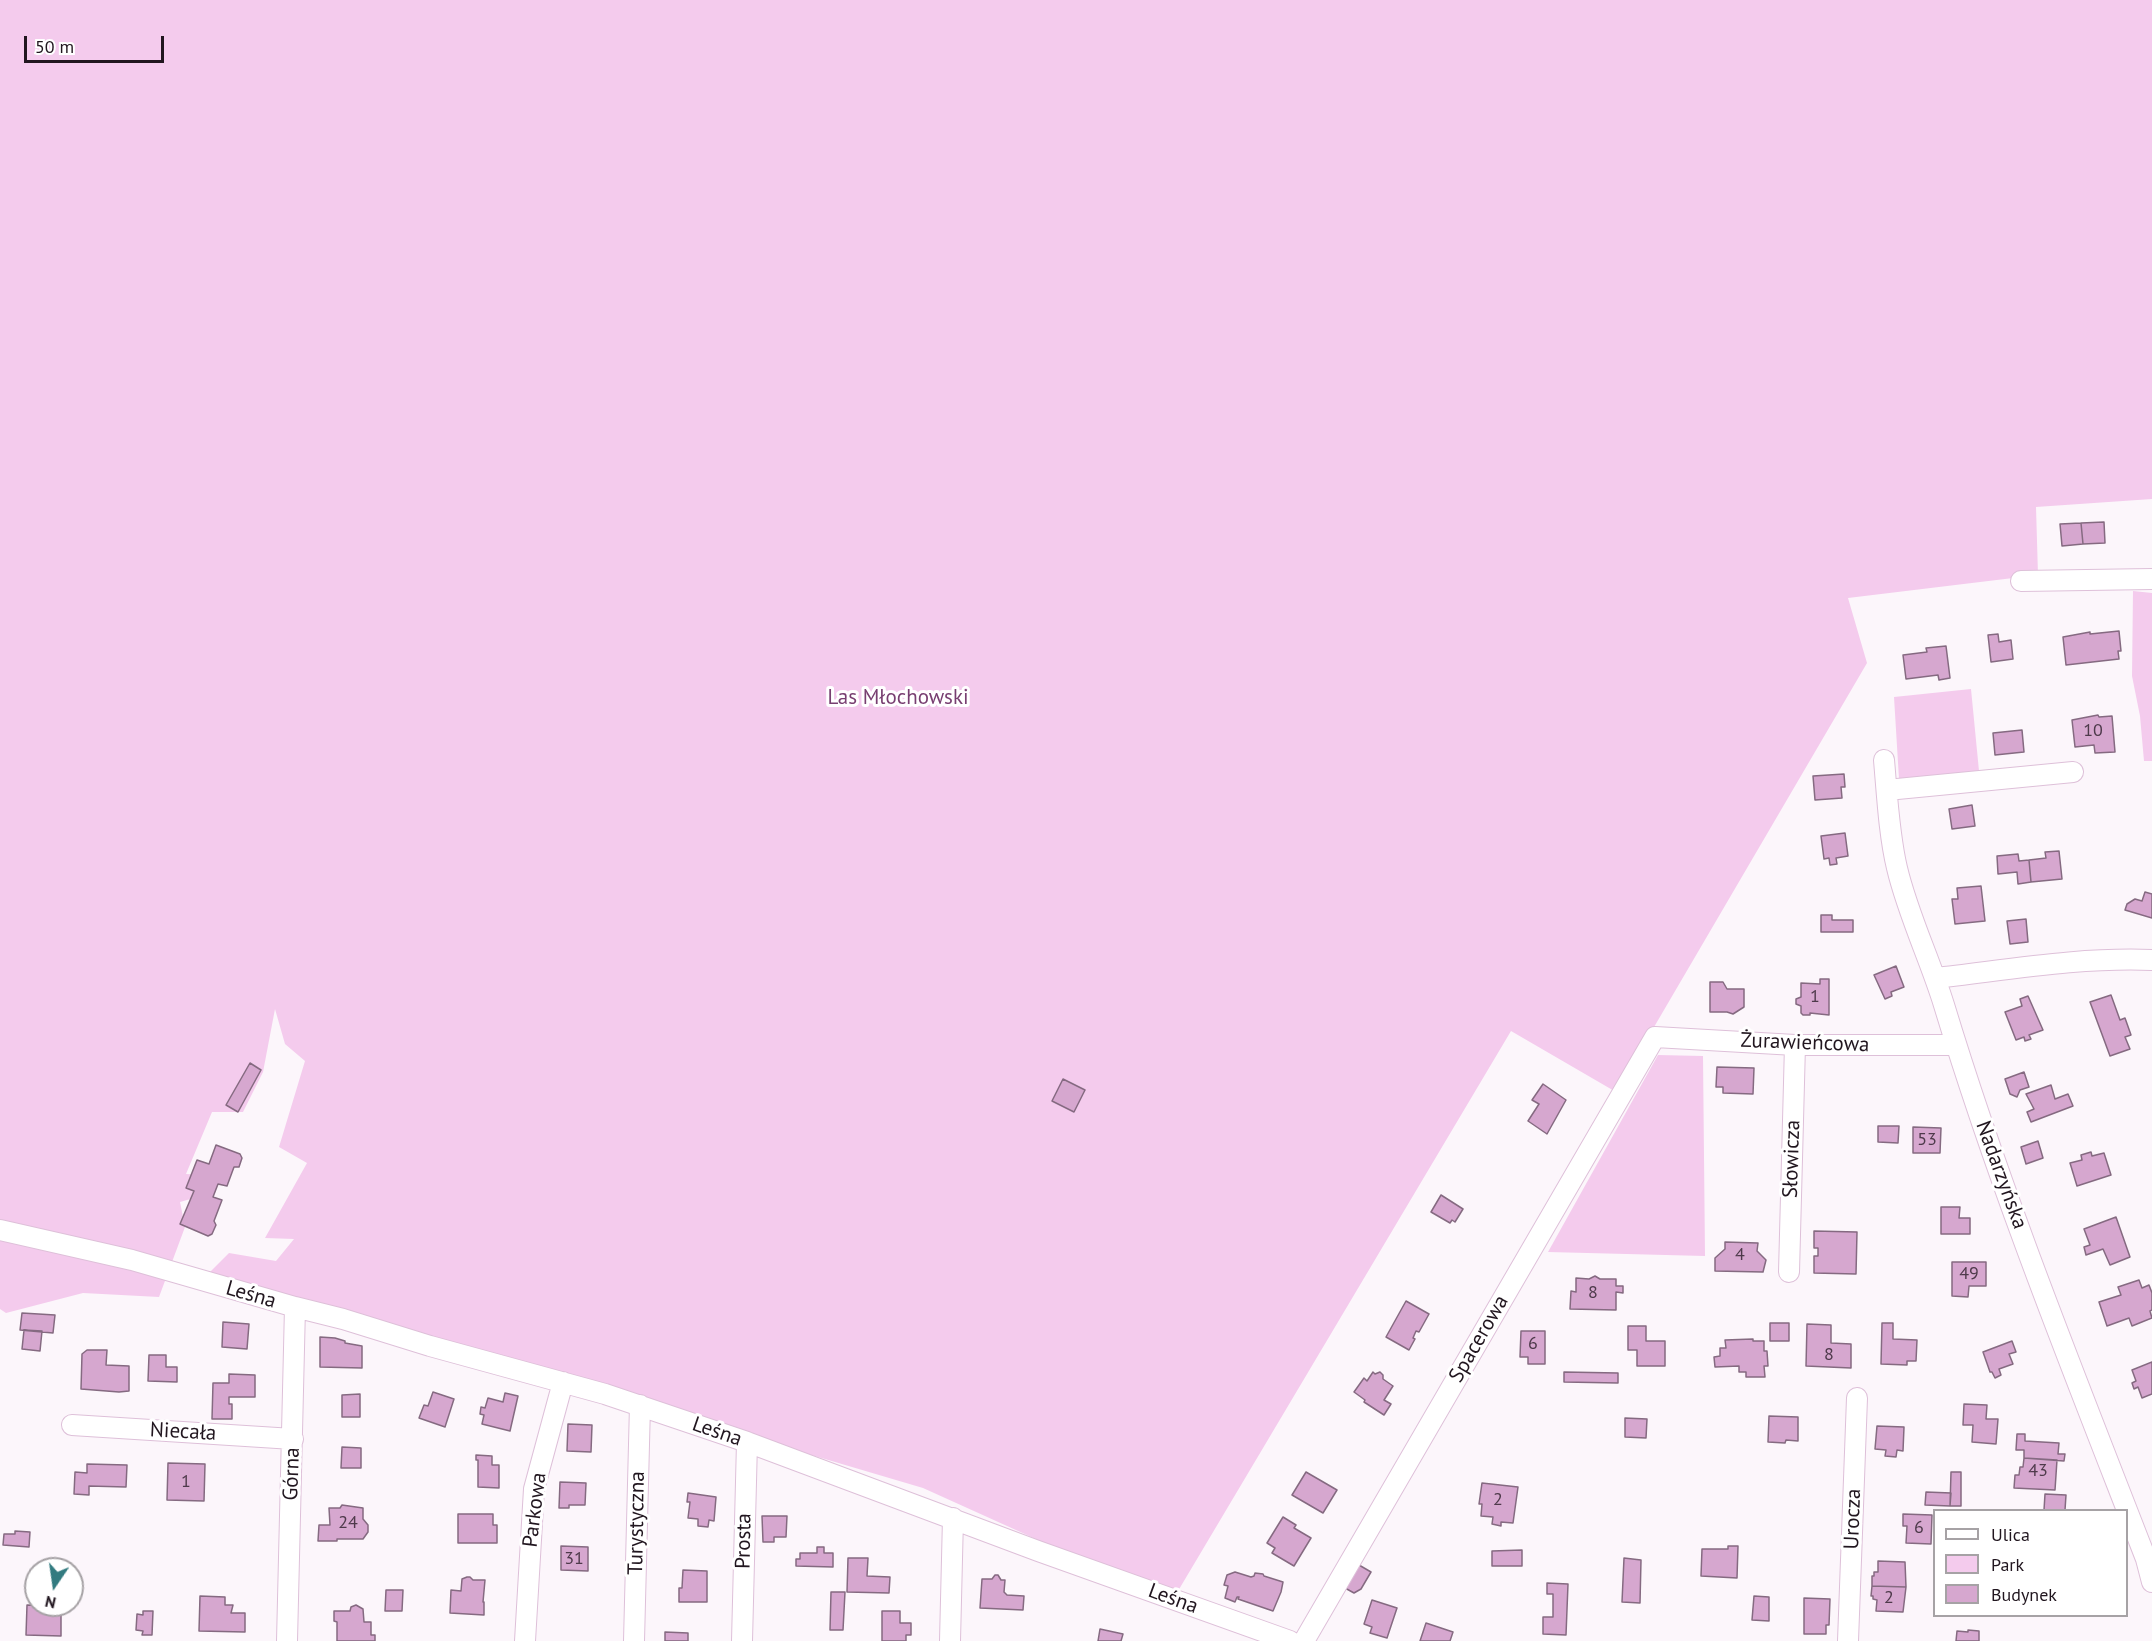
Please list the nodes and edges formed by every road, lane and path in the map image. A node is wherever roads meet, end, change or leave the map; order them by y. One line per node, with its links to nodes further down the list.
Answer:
1 (2152, 579): 2 (street)
2 (2020, 581)
3 (1884, 760): 5 (street, Nadarzyńska)
4 (2073, 772): 5 (street)
5 (1887, 790): 7 (street, Nadarzyńska)
6 (2152, 960): 7 (street)
7 (1935, 978): 10 (street, Nadarzyńska)
8 (1654, 1037): 9 (street, Żurawieńcowa); 30 (street, Spacerowa)
9 (1795, 1046): 10 (street, Żurawieńcowa); 12 (street, Słowicza)
10 (1956, 1046): 20 (street, Nadarzyńska)
11 (0, 1230): 13 (street, Leśna)
12 (1789, 1272)
13 (295, 1307): 14 (street, Leśna); 18 (street, Górna)
14 (563, 1382): 16 (street, Leśna); 25 (street, Parkowa)
15 (1857, 1398): 31 (street, Urocza)
16 (640, 1405): 19 (street, Leśna); 26 (street, Turystyczna)
17 (72, 1425): 18 (street, Niecała)
18 (293, 1438): 24 (street, Górna)
19 (747, 1442): 22 (street, Leśna); 27 (street, Prosta)
20 (2127, 1509)
21 (2128, 1512): 23 (street, Nadarzyńska)
22 (953, 1518): 28 (street); 29 (street, Leśna)
23 (2152, 1582)
24 (287, 1641)
25 (525, 1641)
26 (634, 1641)
27 (742, 1641)
28 (950, 1641)
29 (1290, 1641)
30 (1304, 1641)
31 (1848, 1641)

